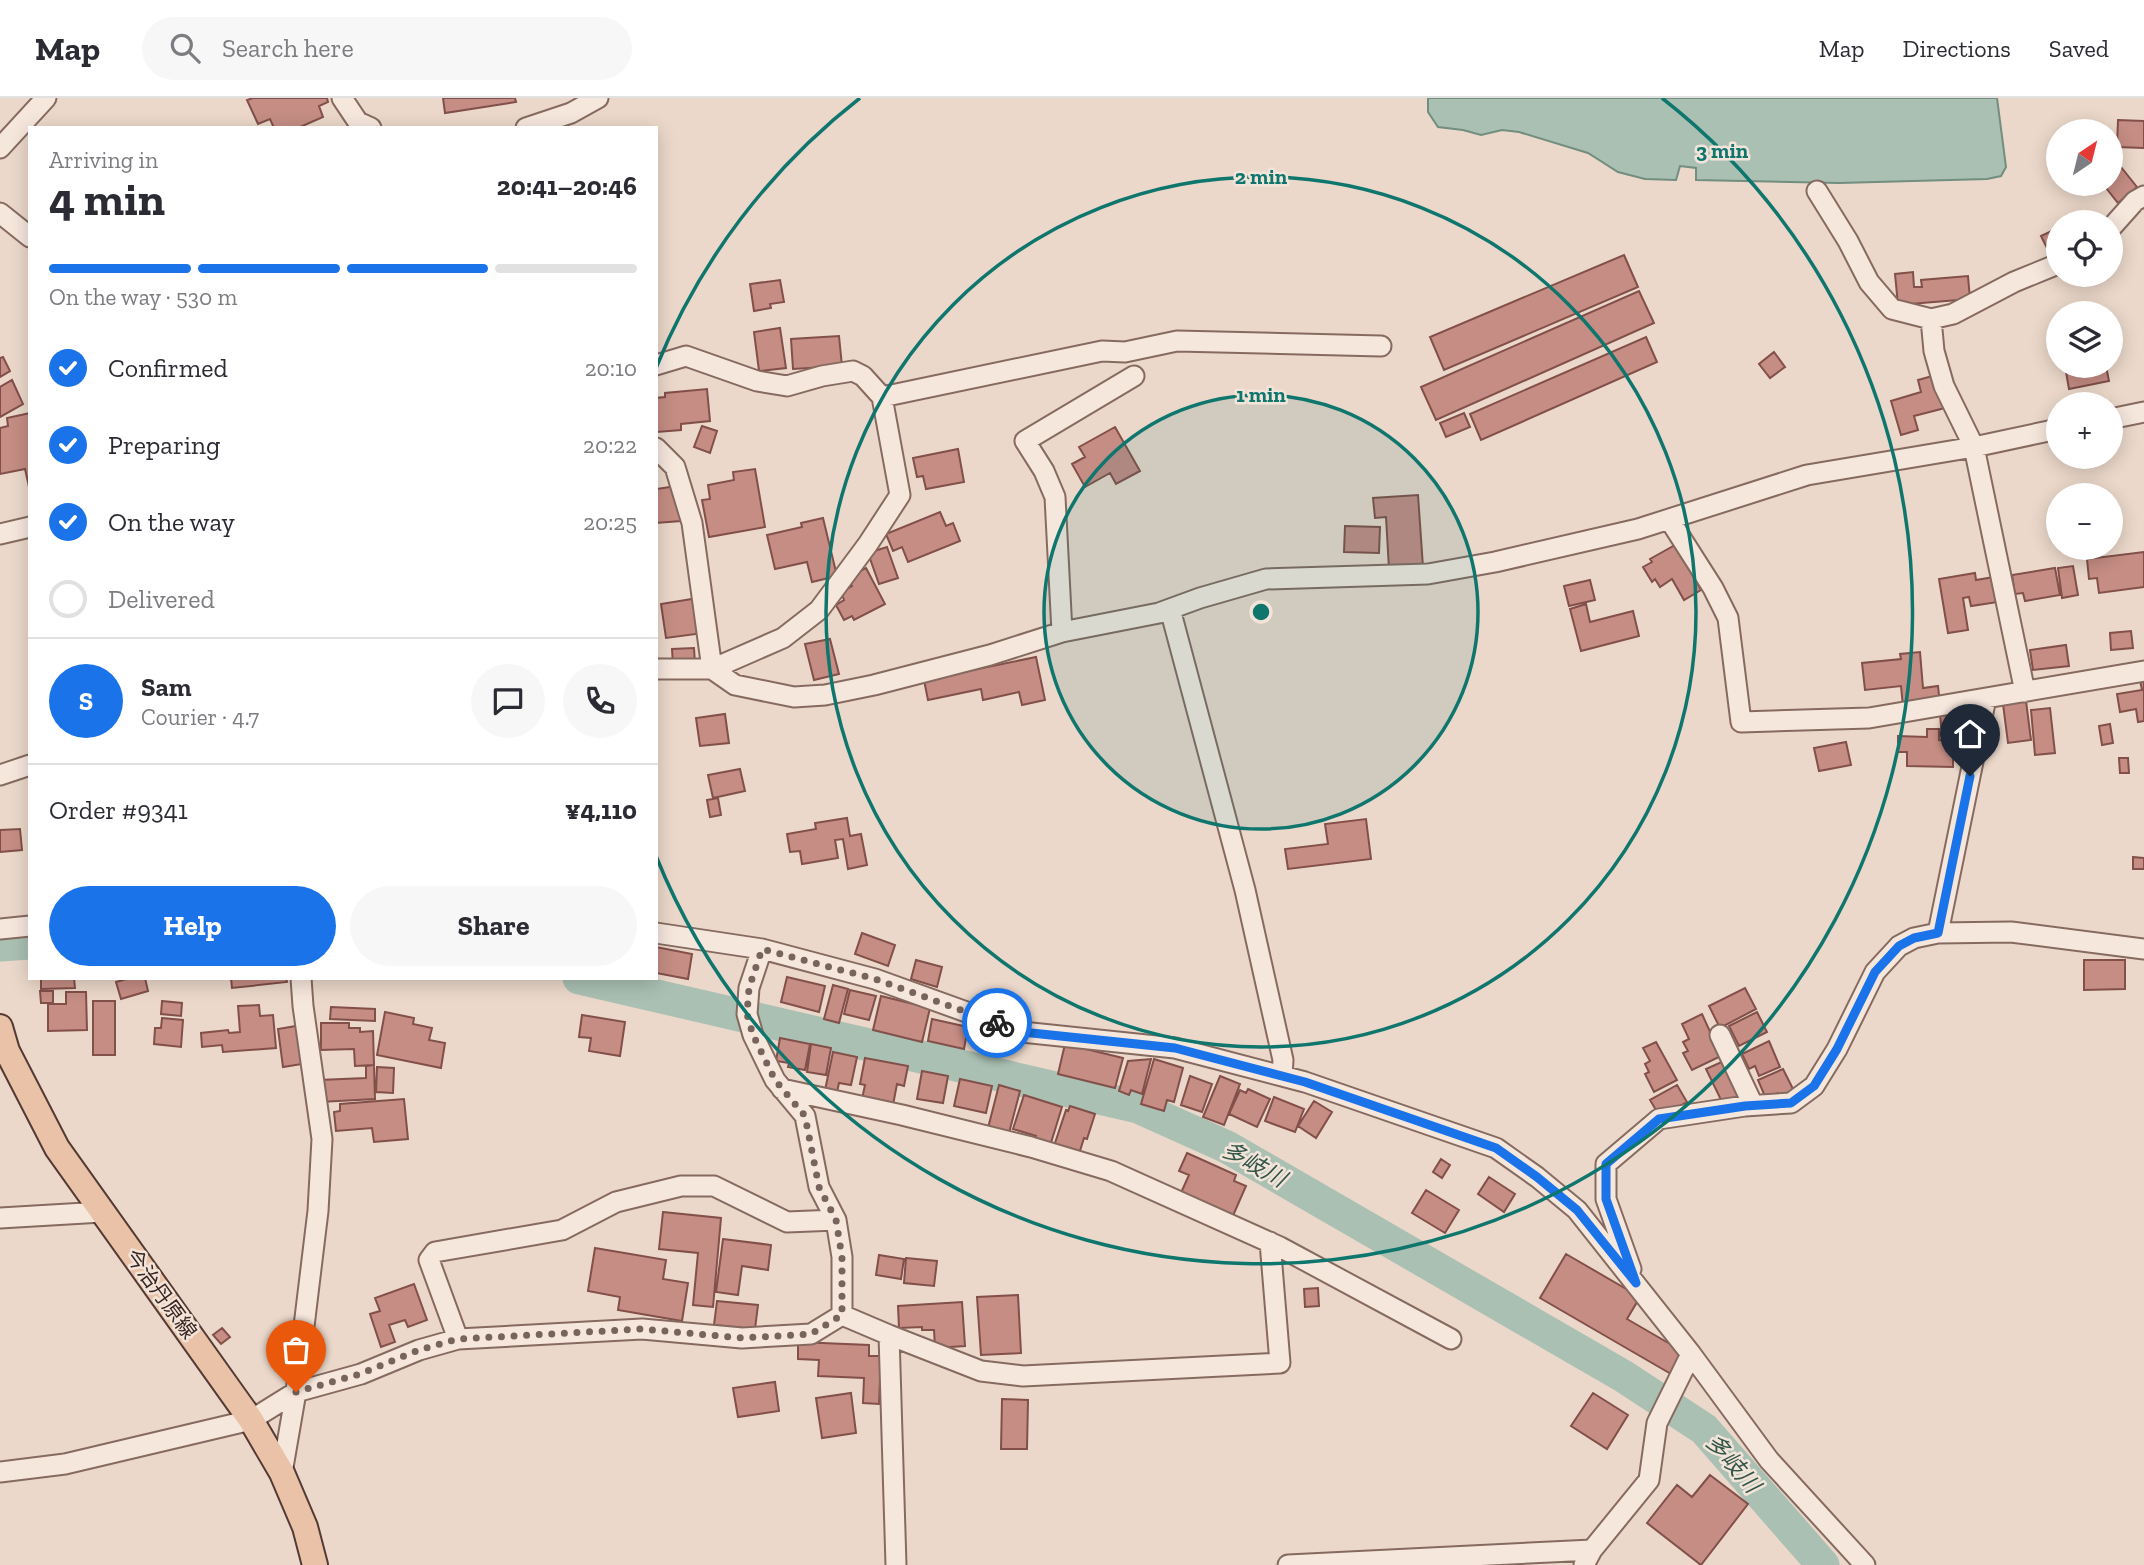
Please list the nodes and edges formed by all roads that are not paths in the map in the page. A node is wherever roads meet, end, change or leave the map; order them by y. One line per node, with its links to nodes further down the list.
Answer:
1 (46, 98): 6 (street)
2 (342, 98): 4 (street)
3 (598, 98): 5 (street)
4 (366, 126)
5 (532, 126)
6 (0, 148)
7 (1817, 191): 13 (street)
8 (2144, 196): 10 (street)
9 (0, 213): 11 (street)
10 (2123, 214)
11 (28, 235)
12 (2046, 269): 13 (street)
13 (1931, 319): 21 (street)
14 (1381, 346): 17 (street)
15 (658, 364): 17 (street)
16 (1134, 376): 27 (street)
17 (882, 397): 29 (street)
18 (2144, 412): 19 (street)
19 (2123, 416)
20 (2046, 432): 21 (street)
21 (1974, 447): 23 (street); 31 (street)
22 (658, 450): 29 (street)
23 (1669, 519): 26 (street); 32 (street)
24 (28, 527): 25 (street)
25 (0, 534)
26 (1170, 609): 27 (street); 44 (street)
27 (1062, 632): 29 (street)
28 (658, 669): 29 (street)
29 (712, 669)
30 (2144, 671): 31 (street)
31 (2025, 692): 32 (street)
32 (1986, 698): 38 (street)
33 (28, 766): 34 (street)
34 (0, 775)
35 (28, 926): 36 (street)
36 (0, 929)
37 (658, 933): 39 (street)
38 (1938, 933): 40 (street); 46 (street)
39 (762, 949): 44 (street); 45 (street)
40 (2144, 949)
41 (301, 980): 57 (street)
42 (0, 1027): 47 (main road, 今治丹原線)
43 (1720, 1035): 46 (street)
44 (1282, 1076): 51 (street)
45 (782, 1089): 49 (street); 50 (street)
46 (1754, 1105): 51 (street)
47 (102, 1212): 48 (street); 58 (main road, 今治丹原線)
48 (0, 1219)
49 (836, 1220): 52 (street); 54 (street)
50 (1270, 1242): 53 (street); 55 (street)
51 (1636, 1283): 56 (street)
52 (842, 1315): 53 (street); 54 (street)
53 (889, 1335): 63 (street)
54 (458, 1339): 57 (street)
55 (1451, 1339)
56 (1691, 1354): 61 (street); 65 (street)
57 (296, 1392): 58 (street); 60 (street)
58 (251, 1420): 59 (street); 60 (main road, 今治丹原線)
59 (0, 1472)
60 (282, 1473): 62 (main road, 今治丹原線)
61 (1588, 1558): 64 (street)
62 (315, 1565)
63 (896, 1565)
64 (1288, 1565)
65 (1865, 1565)

